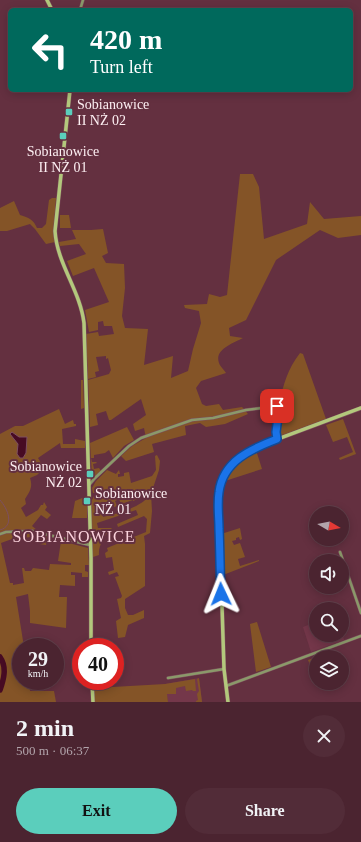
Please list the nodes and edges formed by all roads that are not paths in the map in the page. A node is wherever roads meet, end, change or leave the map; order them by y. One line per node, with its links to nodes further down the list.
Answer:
1 (70, 92): 4 (street)
2 (361, 408): 3 (street)
3 (277, 439): 5 (street); 13 (street)
4 (89, 476): 5 (street); 6 (street)
5 (95, 478): 6 (street)
6 (89, 486): 8 (street)
7 (0, 534): 8 (street)
8 (90, 545): 12 (street)
9 (340, 552): 10 (street)
10 (361, 613)
11 (361, 636): 15 (street)
12 (91, 638)
13 (224, 669): 14 (street); 15 (street)
14 (168, 678)
15 (226, 686): 18 (street)
16 (92, 690): 17 (street)
17 (93, 702)
18 (228, 702)

